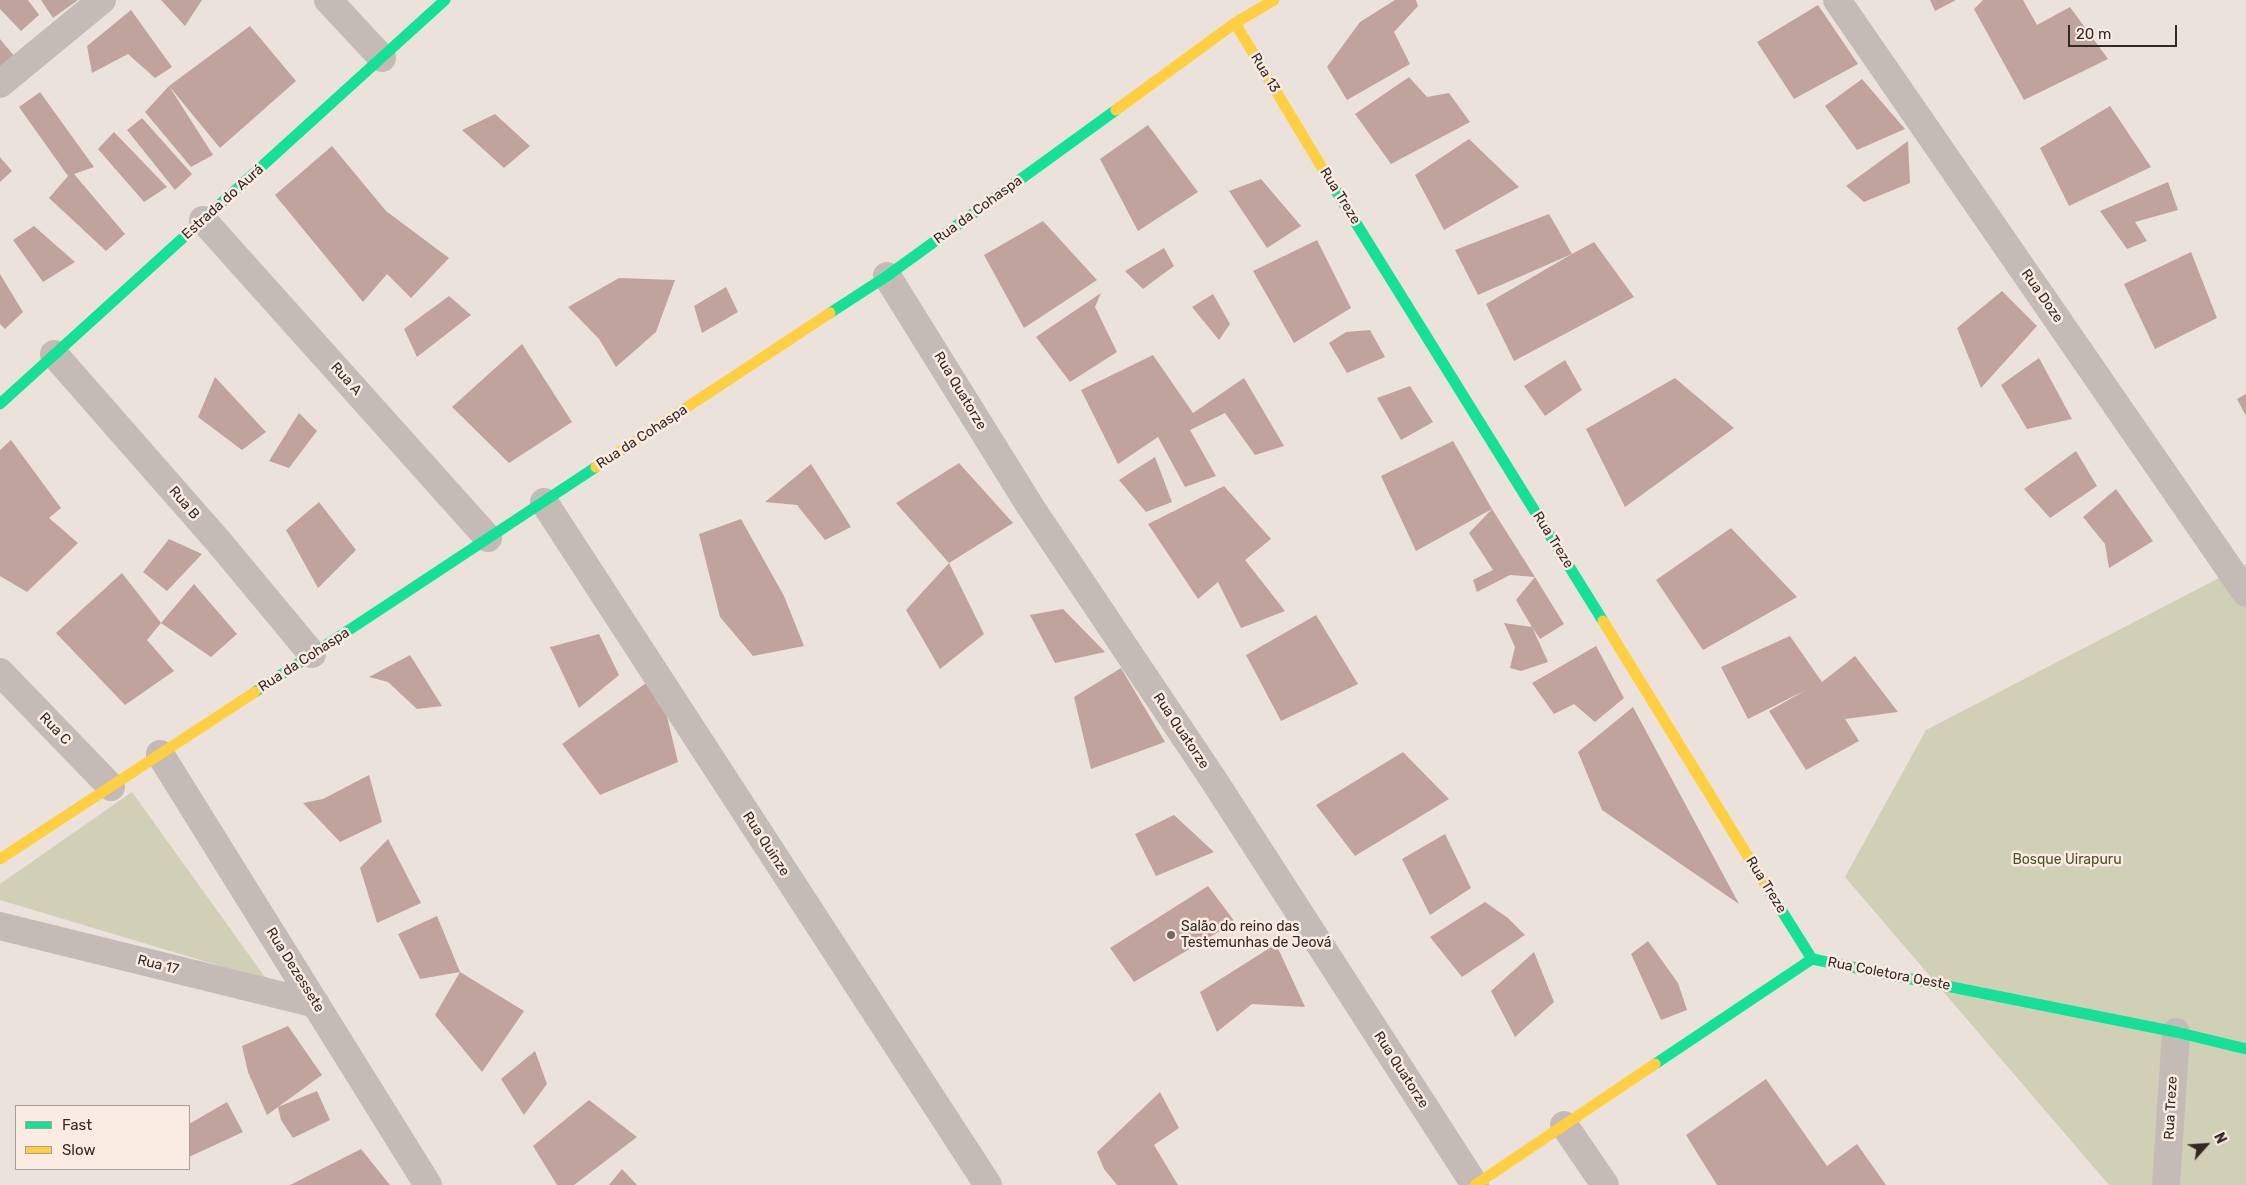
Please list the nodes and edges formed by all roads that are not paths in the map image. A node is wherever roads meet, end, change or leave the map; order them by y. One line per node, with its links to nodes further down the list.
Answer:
1 (102, 0): 8 (street)
2 (328, 0): 7 (street)
3 (445, 0): 7 (street, Estrada do Aurá)
4 (1274, 0): 6 (street, Rua da Cohaspa)
5 (1838, 0): 16 (street, Rua Doze)
6 (1235, 23): 9 (street, Rua 13); 11 (street, Rua da Cohaspa)
7 (382, 58): 10 (street, Estrada do Aurá)
8 (0, 84)
9 (1294, 122): 23 (street, Rua Treze)
10 (203, 220): 12 (street, Estrada do Aurá); 15 (street, Rua A)
11 (888, 276): 14 (street, Rua da Cohaspa); 30 (street, Rua Quatorze)
12 (54, 354): 13 (street, Estrada do Aurá); 17 (street, Rua B)
13 (0, 404)
14 (544, 502): 15 (street, Rua da Cohaspa); 29 (street, Rua Quinze)
15 (488, 538): 17 (street, Rua da Cohaspa)
16 (2246, 593)
17 (312, 654): 19 (street, Rua da Cohaspa)
18 (0, 672): 20 (street, Rua C)
19 (160, 754): 20 (street, Rua da Cohaspa); 24 (street, Rua Dezessete)
20 (111, 787): 21 (street, Rua da Cohaspa)
21 (0, 859)
22 (0, 926): 24 (street, Rua 17)
23 (1812, 958): 25 (street, Rua Coletora Oeste); 27 (street, Rua Coletora Oeste)
24 (316, 1004): 28 (street, Rua Dezessete)
25 (2176, 1032): 26 (street, Rua Coletora Oeste); 32 (street, Rua Treze)
26 (2246, 1049)
27 (1564, 1125): 30 (street, Rua Coletora Oeste); 31 (street)
28 (428, 1185)
29 (988, 1185)
30 (1475, 1185)
31 (1605, 1185)
32 (2166, 1185)

